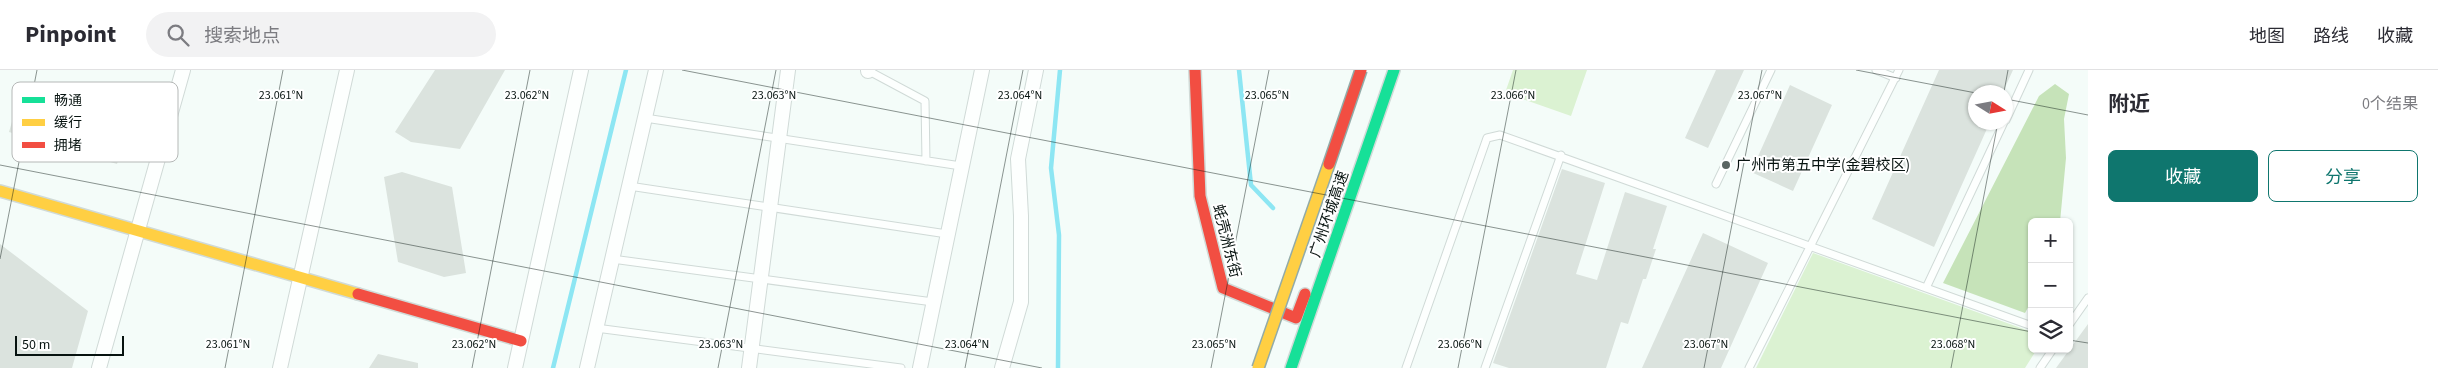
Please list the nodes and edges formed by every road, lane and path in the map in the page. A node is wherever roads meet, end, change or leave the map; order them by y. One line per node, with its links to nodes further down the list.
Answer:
1 (184, 70): 18 (street)
2 (347, 70): 35 (street)
3 (581, 70): 43 (street)
4 (656, 70): 20 (street)
5 (788, 70): 22 (street)
6 (868, 70): 24 (lane)
7 (982, 70): 26 (street)
8 (1036, 70): 53 (street)
9 (1195, 70): 11 (main road, 蚝壳洲东街)
10 (1361, 70): 54 (main road, 广州环城高速, bridge)
11 (1383, 70)
12 (1394, 70): 55 (main road, 广州环城高速)
13 (1770, 70): 27 (lane)
14 (1876, 70): 17 (lane)
15 (1900, 70): 17 (lane)
16 (2029, 70): 19 (lane)
17 (1896, 78): 33 (lane)
18 (178, 91)
19 (2013, 104)
20 (645, 118): 22 (lane); 28 (street)
21 (2001, 130): 37 (lane)
22 (779, 138): 24 (lane); 30 (street)
23 (1561, 155): 33 (lane); 56 (lane); 57 (lane)
24 (926, 161): 26 (lane)
25 (158, 162): 31 (street)
26 (962, 166): 32 (street)
27 (1716, 184)
28 (629, 186): 30 (lane); 34 (street)
29 (0, 190): 31 (main road)
30 (770, 207): 32 (lane); 36 (street)
31 (138, 231): 35 (main road); 46 (street)
32 (947, 234): 39 (street)
33 (1811, 245): 37 (lane); 58 (lane)
34 (612, 259): 36 (lane); 42 (street)
35 (301, 276): 43 (main road); 47 (street)
36 (761, 279): 39 (lane); 44 (street)
37 (1926, 288): 41 (lane)
38 (2088, 298): 40 (lane)
39 (933, 302): 52 (street)
40 (2073, 319)
41 (2028, 325)
42 (596, 328): 44 (lane); 49 (street)
43 (521, 341): 48 (street)
44 (752, 348): 50 (street); 51 (lane)
45 (2050, 353): 59 (lane)
46 (99, 368)
47 (280, 368)
48 (515, 368)
49 (587, 368)
50 (749, 368)
51 (901, 368)
52 (920, 368)
53 (1002, 368)
54 (1258, 368)
55 (1291, 368)
56 (1406, 368)
57 (1485, 368)
58 (1749, 368)
59 (2040, 368)

